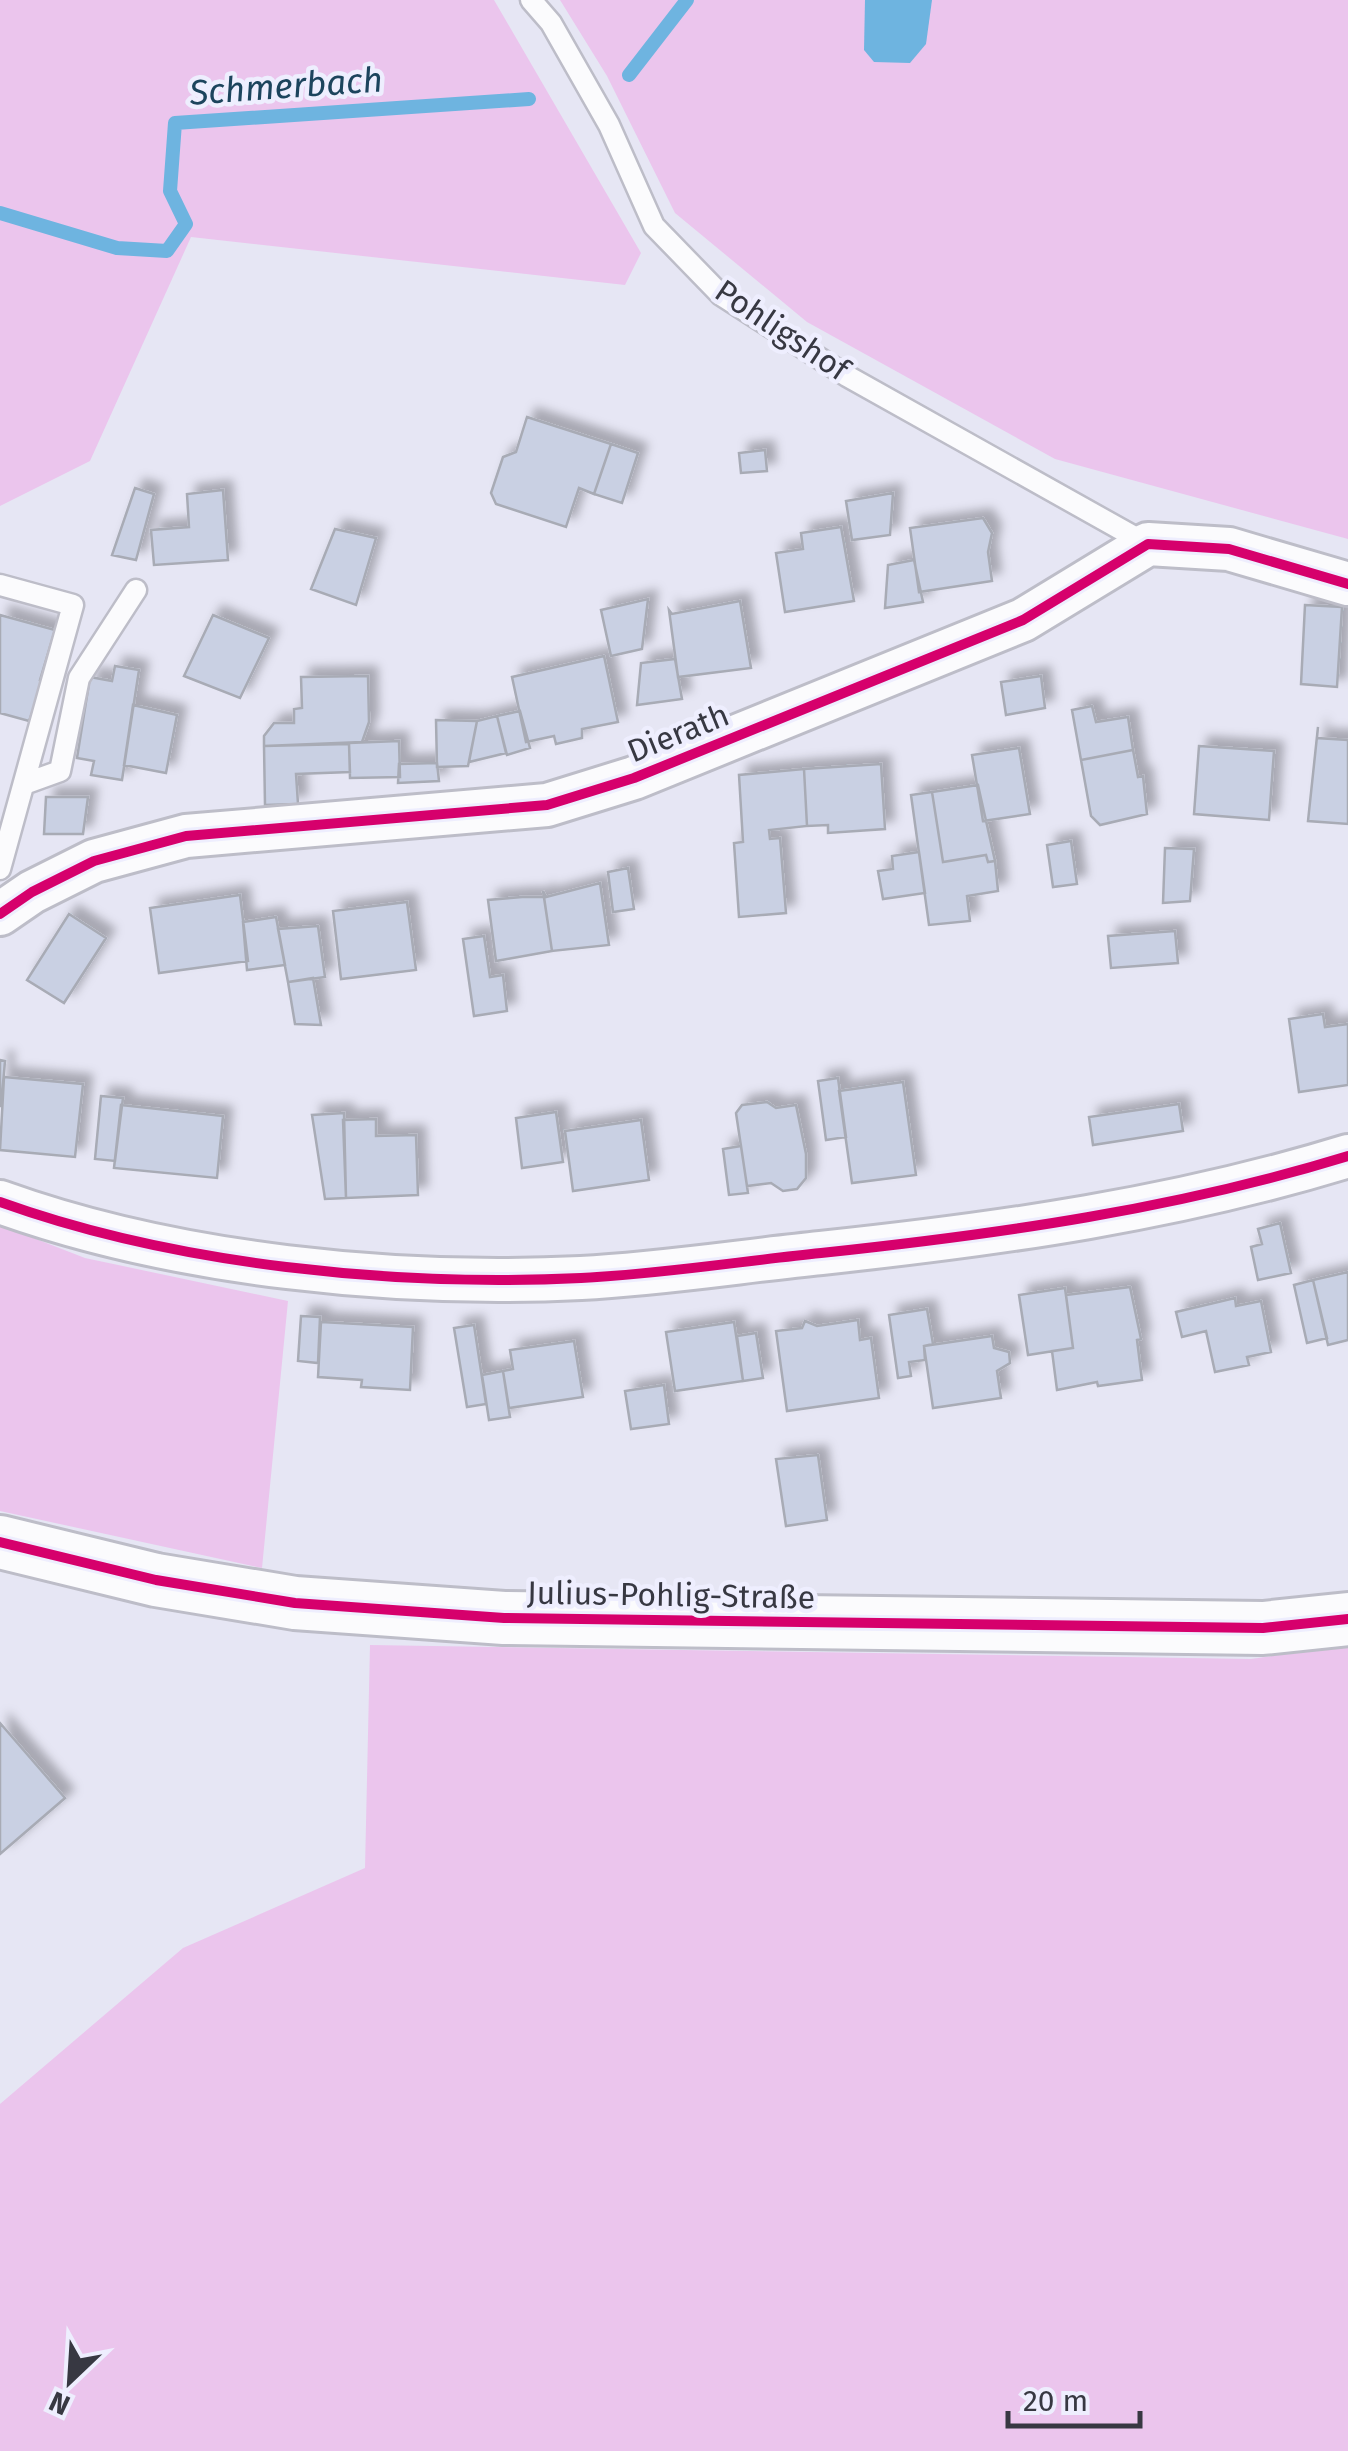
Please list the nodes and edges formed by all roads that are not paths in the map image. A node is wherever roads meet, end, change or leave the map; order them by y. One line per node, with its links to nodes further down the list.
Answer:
1 (531, 0): 2 (lane, Pohligshof)
2 (1148, 544): 3 (street); 8 (street, Dierath)
3 (1348, 584)
4 (0, 585): 6 (lane)
5 (136, 590): 6 (lane)
6 (24, 784): 7 (lane)
7 (0, 869)
8 (0, 914)
9 (1348, 1156): 10 (street)
10 (0, 1202)
11 (0, 1542): 12 (street, Julius-Pohlig-Straße)
12 (1348, 1619)

